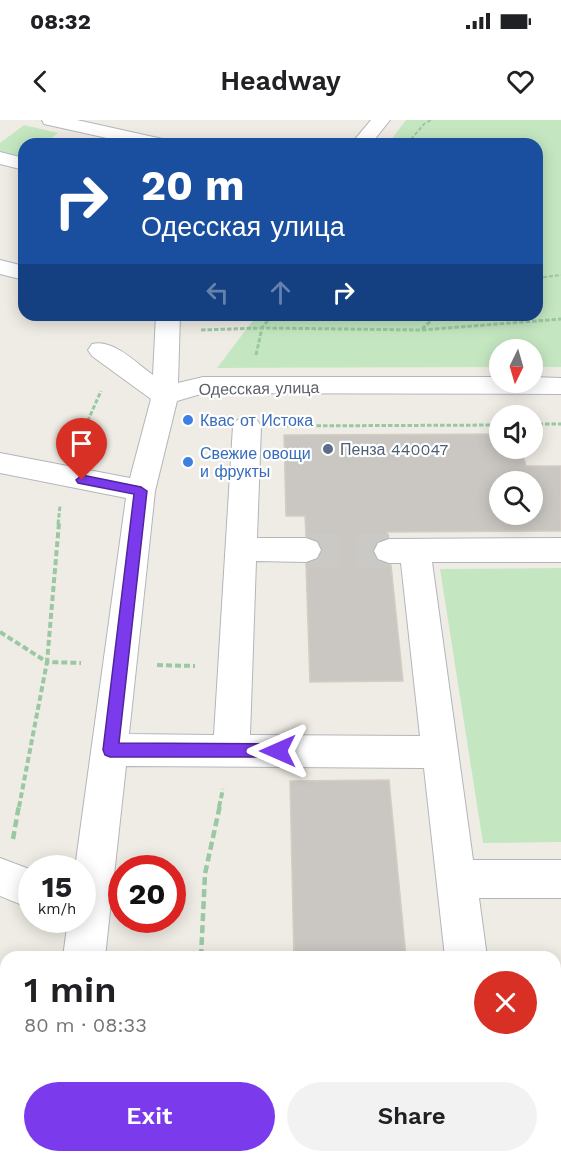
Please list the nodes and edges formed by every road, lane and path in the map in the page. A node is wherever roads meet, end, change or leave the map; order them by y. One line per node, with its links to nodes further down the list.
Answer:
1 (51, 120): 4 (street)
2 (431, 120): 6 (path)
3 (374, 121): 5 (street)
4 (133, 138)
5 (364, 138)
6 (412, 138)
7 (0, 158): 8 (street)
8 (18, 162)
9 (0, 267): 10 (street)
10 (18, 272)
11 (561, 275): 12 (path)
12 (543, 277)
13 (561, 319): 14 (path)
14 (543, 320)
15 (168, 321): 24 (street)
16 (267, 321): 19 (path)
17 (431, 321): 20 (path)
18 (536, 321): 20 (path)
19 (262, 328): 20 (path); 22 (path)
20 (422, 330)
21 (101, 350): 24 (street)
22 (248, 386): 23 (street, Одесская улица); 24 (street, Одесская улица)
23 (561, 386)
24 (165, 396): 30 (street)
25 (489, 424): 28 (path)
26 (543, 424): 27 (path)
27 (561, 424)
28 (247, 426): 31 (street)
29 (0, 463): 30 (street)
30 (141, 491): 34 (street)
31 (241, 549): 32 (street); 35 (street)
32 (306, 550)
33 (561, 550): 36 (street)
34 (110, 750): 35 (street); 37 (street)
35 (231, 750): 36 (street); 44 (path)
36 (440, 752): 39 (street)
37 (95, 855)
38 (0, 877): 41 (street)
39 (457, 879): 40 (street); 45 (street)
40 (561, 879)
41 (18, 884)
42 (85, 933): 43 (street)
43 (84, 951)
44 (201, 951)
45 (465, 951)

